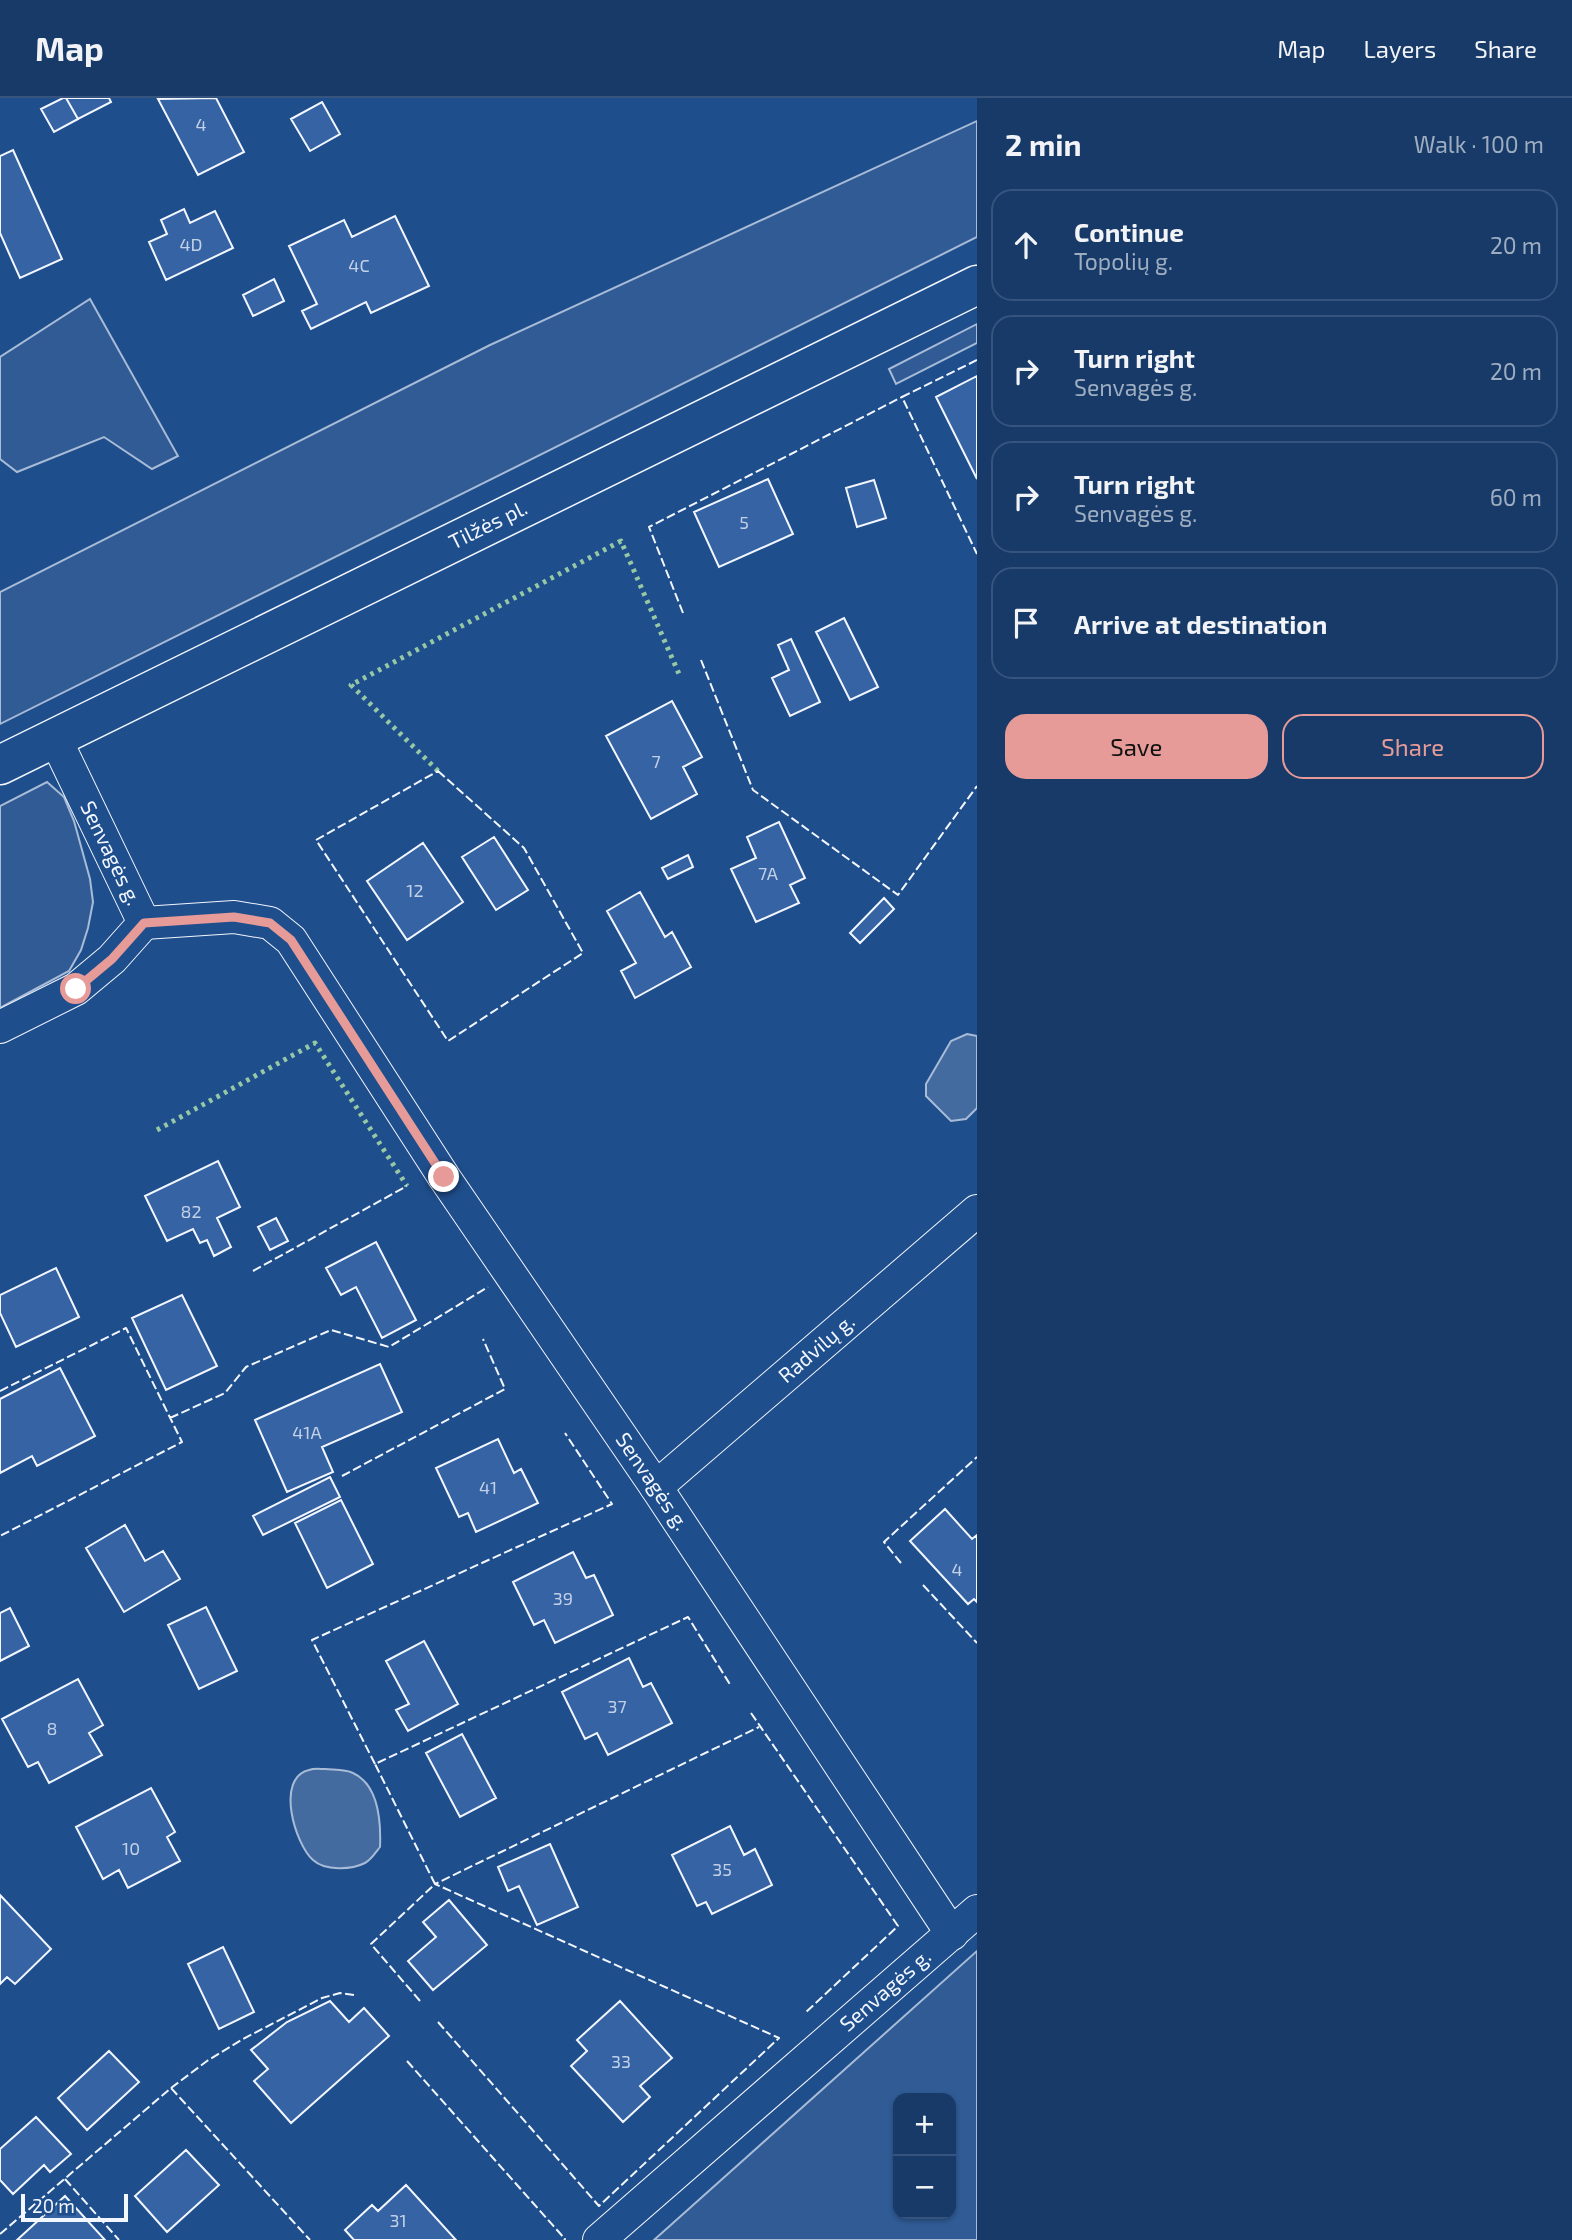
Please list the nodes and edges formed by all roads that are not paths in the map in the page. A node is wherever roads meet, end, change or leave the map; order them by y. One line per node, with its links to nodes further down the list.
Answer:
1 (977, 285): 2 (highway, Tilžės pl.)
2 (55, 738): 3 (highway, Tilžės pl.); 4 (street, Senvagės g.)
3 (0, 765)
4 (144, 923): 5 (street); 7 (street, Senvagės g.)
5 (0, 1027)
6 (977, 1211): 7 (street, Radvilų g.)
7 (656, 1487): 9 (street, Senvagės g.)
8 (977, 1911): 9 (street)
9 (952, 1934): 10 (street, Senvagės g.)
10 (599, 2240)

